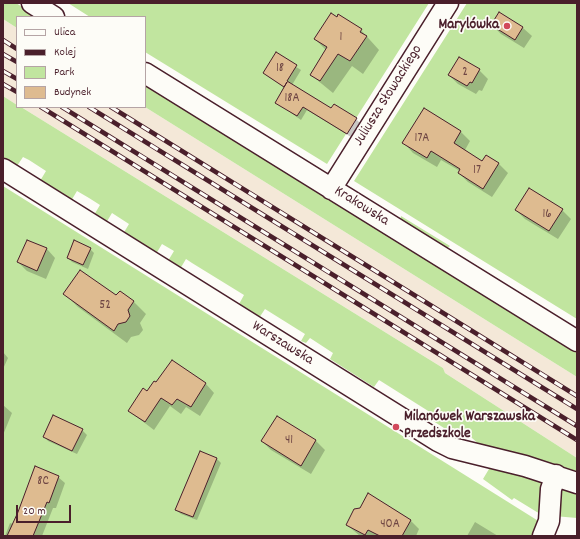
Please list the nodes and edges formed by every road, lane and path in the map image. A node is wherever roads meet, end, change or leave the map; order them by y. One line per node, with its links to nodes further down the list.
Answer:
1 (32, 3): 3 (street)
2 (448, 3): 6 (street, Juliusza Słowackiego)
3 (52, 16)
4 (146, 74): 6 (street, Krakowska)
5 (3, 169): 8 (street, Warszawska)
6 (330, 189): 7 (street, Krakowska)
7 (577, 341)
8 (556, 475): 9 (street, Warszawska); 10 (street)
9 (577, 483)
10 (543, 536)

